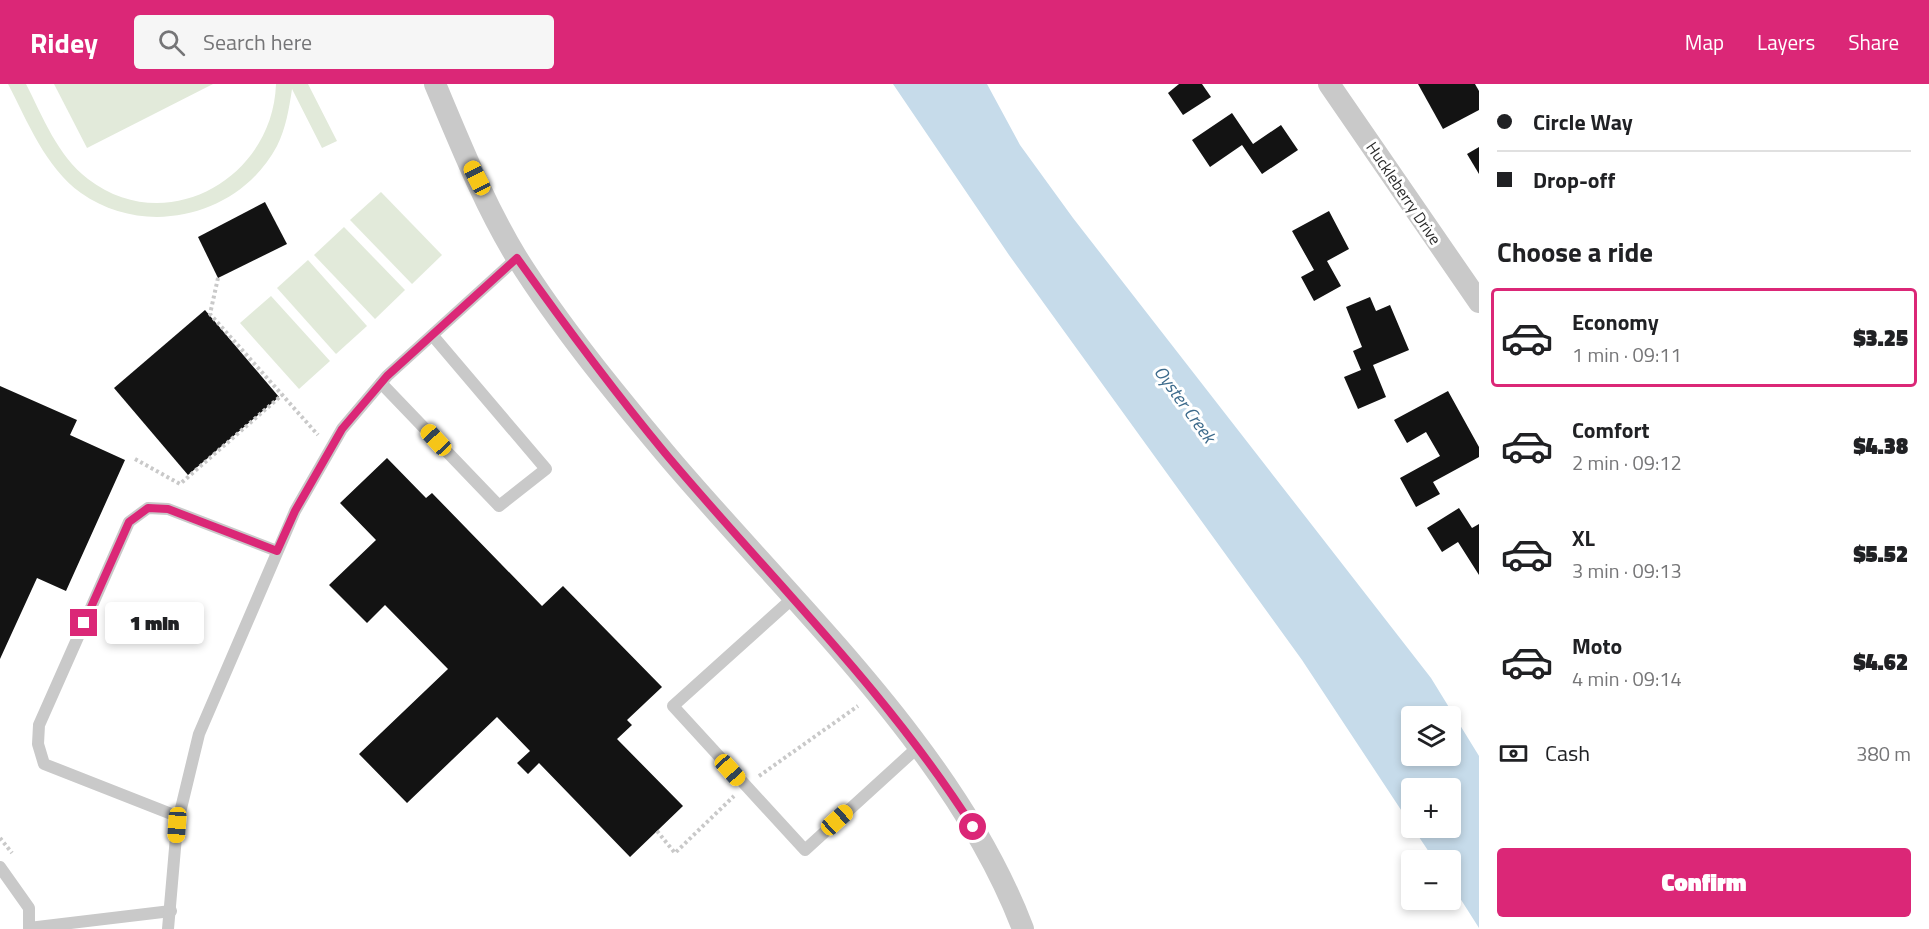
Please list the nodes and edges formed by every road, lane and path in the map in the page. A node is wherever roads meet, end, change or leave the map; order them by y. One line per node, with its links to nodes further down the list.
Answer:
1 (435, 84): 3 (street)
2 (1329, 84): 5 (street, Huckleberry Drive)
3 (517, 258): 6 (lane); 12 (street)
4 (219, 278): 8 (path)
5 (1479, 302)
6 (433, 336): 7 (lane); 7 (lane)
7 (381, 383): 9 (lane)
8 (282, 395): 9 (path); 10 (path)
9 (330, 449): 11 (lane)
10 (135, 459)
11 (277, 551): 14 (lane); 14 (lane)
12 (793, 598): 13 (street); 13 (lane)
13 (917, 748): 19 (street)
14 (179, 817): 16 (lane)
15 (0, 867): 17 (lane)
16 (171, 911): 17 (lane); 18 (lane)
17 (29, 928)
18 (168, 929)
19 (1023, 929)

